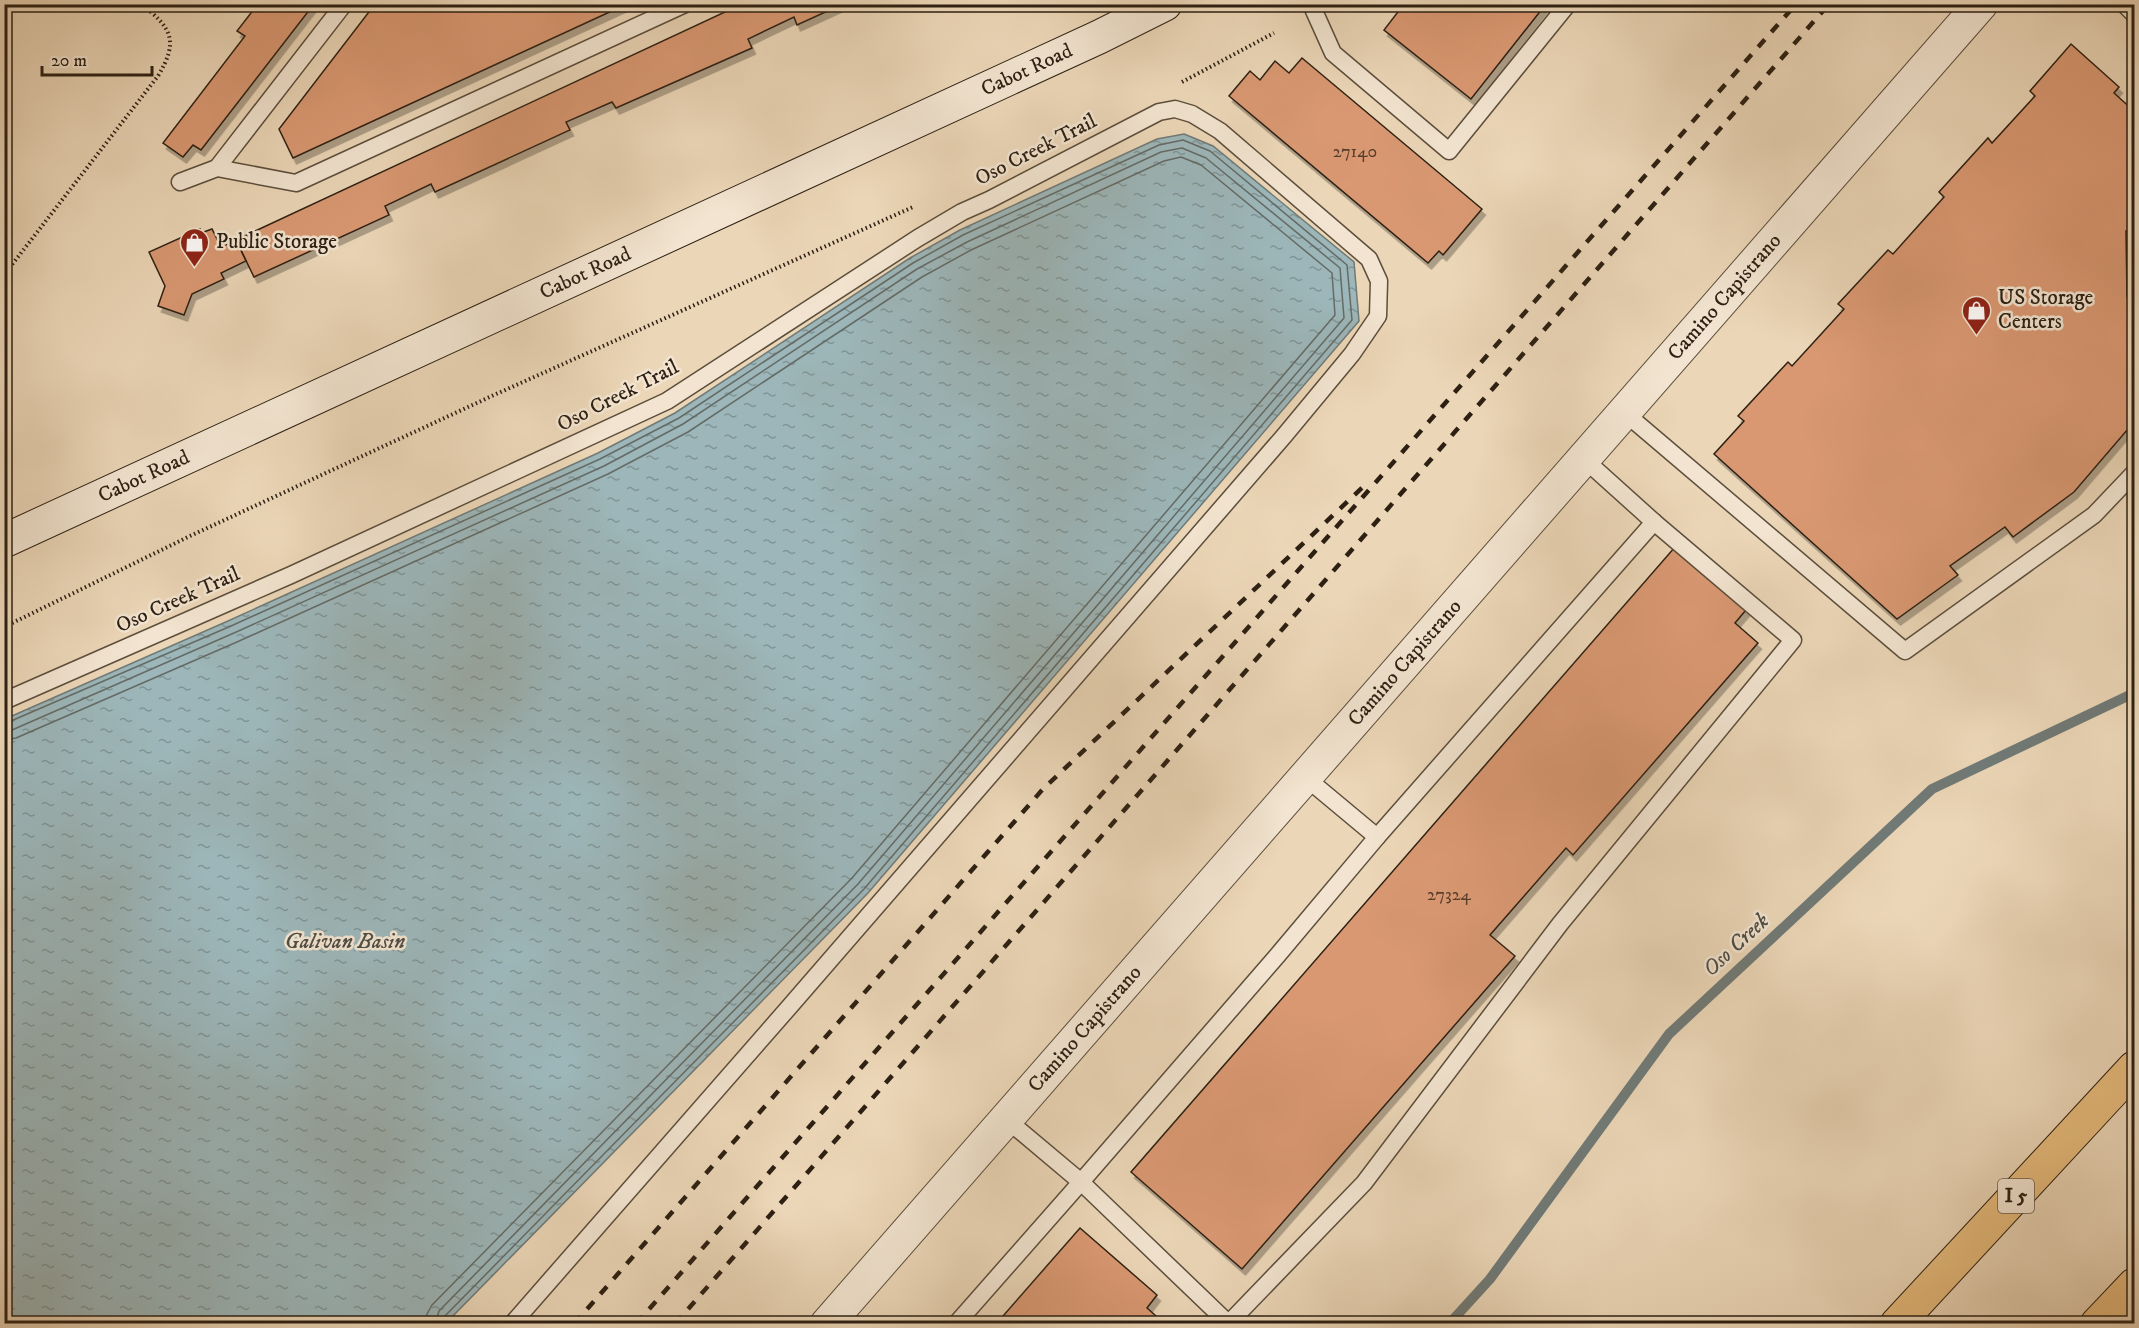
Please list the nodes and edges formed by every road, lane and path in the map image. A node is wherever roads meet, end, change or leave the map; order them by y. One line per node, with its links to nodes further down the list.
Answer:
1 (141, 4): 15 (path)
2 (344, 4): 12 (lane)
3 (684, 4): 12 (lane)
4 (1165, 4): 20 (street, Cabot Road)
5 (1311, 4): 6 (lane)
6 (1568, 4)
7 (1981, 4): 16 (street, Camino Capistrano)
8 (2124, 4): 9 (lane)
9 (2134, 14)
10 (1274, 33): 11 (path)
11 (1159, 112): 22 (lane, Oso Creek Trail); 29 (lane)
12 (217, 168): 13 (lane)
13 (180, 182)
14 (918, 205): 21 (path)
15 (4, 275)
16 (1625, 412): 17 (street, Camino Capistrano); 18 (lane)
17 (1584, 459): 19 (lane); 23 (street, Camino Capistrano)
18 (2134, 473)
19 (1654, 522): 24 (lane); 32 (lane)
20 (4, 541)
21 (4, 627)
22 (4, 701)
23 (1305, 777): 24 (lane); 26 (street, Camino Capistrano)
24 (1377, 837): 27 (lane)
25 (2134, 1068): 33 (highway, I 5)
26 (1006, 1119): 27 (lane); 30 (street, Camino Capistrano)
27 (1081, 1182): 31 (lane); 32 (lane)
28 (2134, 1285): 34 (highway)
29 (512, 1323)
30 (827, 1323)
31 (956, 1323)
32 (1228, 1323)
33 (1897, 1323)
34 (2097, 1323)

